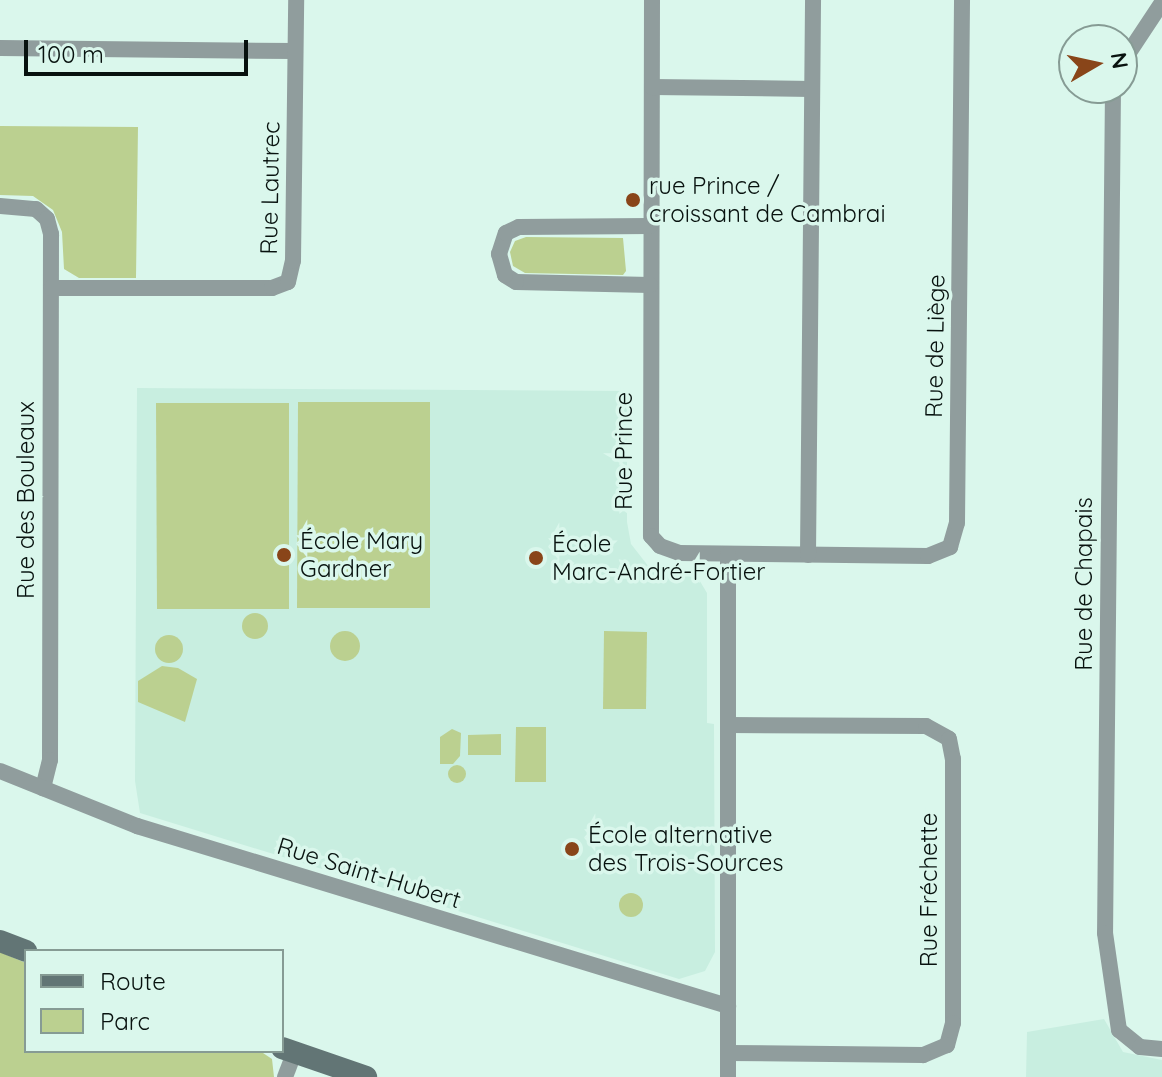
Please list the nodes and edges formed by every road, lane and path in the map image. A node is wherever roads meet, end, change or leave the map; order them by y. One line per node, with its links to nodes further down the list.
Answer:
1 (296, 0): 9 (street, Rue Lautrec)
2 (652, 0): 10 (street, Rue Prince)
3 (813, 0): 11 (street)
4 (962, 0): 18 (street, Rue de Liège)
5 (1155, 0): 6 (street)
6 (1162, 4): 7 (street)
7 (1138, 39)
8 (0, 48): 9 (street)
9 (295, 51): 16 (street, Rue Lautrec)
10 (652, 87): 11 (street); 14 (street, Rue Prince)
11 (812, 89): 18 (street)
12 (1113, 104): 25 (street, Rue de Chapais)
13 (0, 206): 16 (street, Rue des Bouleaux)
14 (650, 226): 15 (street, Rue Prince); 15 (street)
15 (650, 285): 17 (street, Rue Prince)
16 (51, 288): 21 (street, Rue des Bouleaux)
17 (728, 554): 18 (street, Rue de Liège); 19 (street)
18 (808, 555)
19 (728, 725): 24 (street); 27 (street, Rue Fréchette)
20 (0, 771): 21 (street, Rue Saint-Hubert)
21 (43, 788): 24 (street, Rue Saint-Hubert)
22 (0, 941): 23 (street)
23 (24, 950)
24 (728, 1006): 27 (street)
25 (1162, 1049)
26 (288, 1050): 28 (street); 29 (street)
27 (728, 1053): 30 (street)
28 (285, 1077)
29 (366, 1077)
30 (728, 1077)

